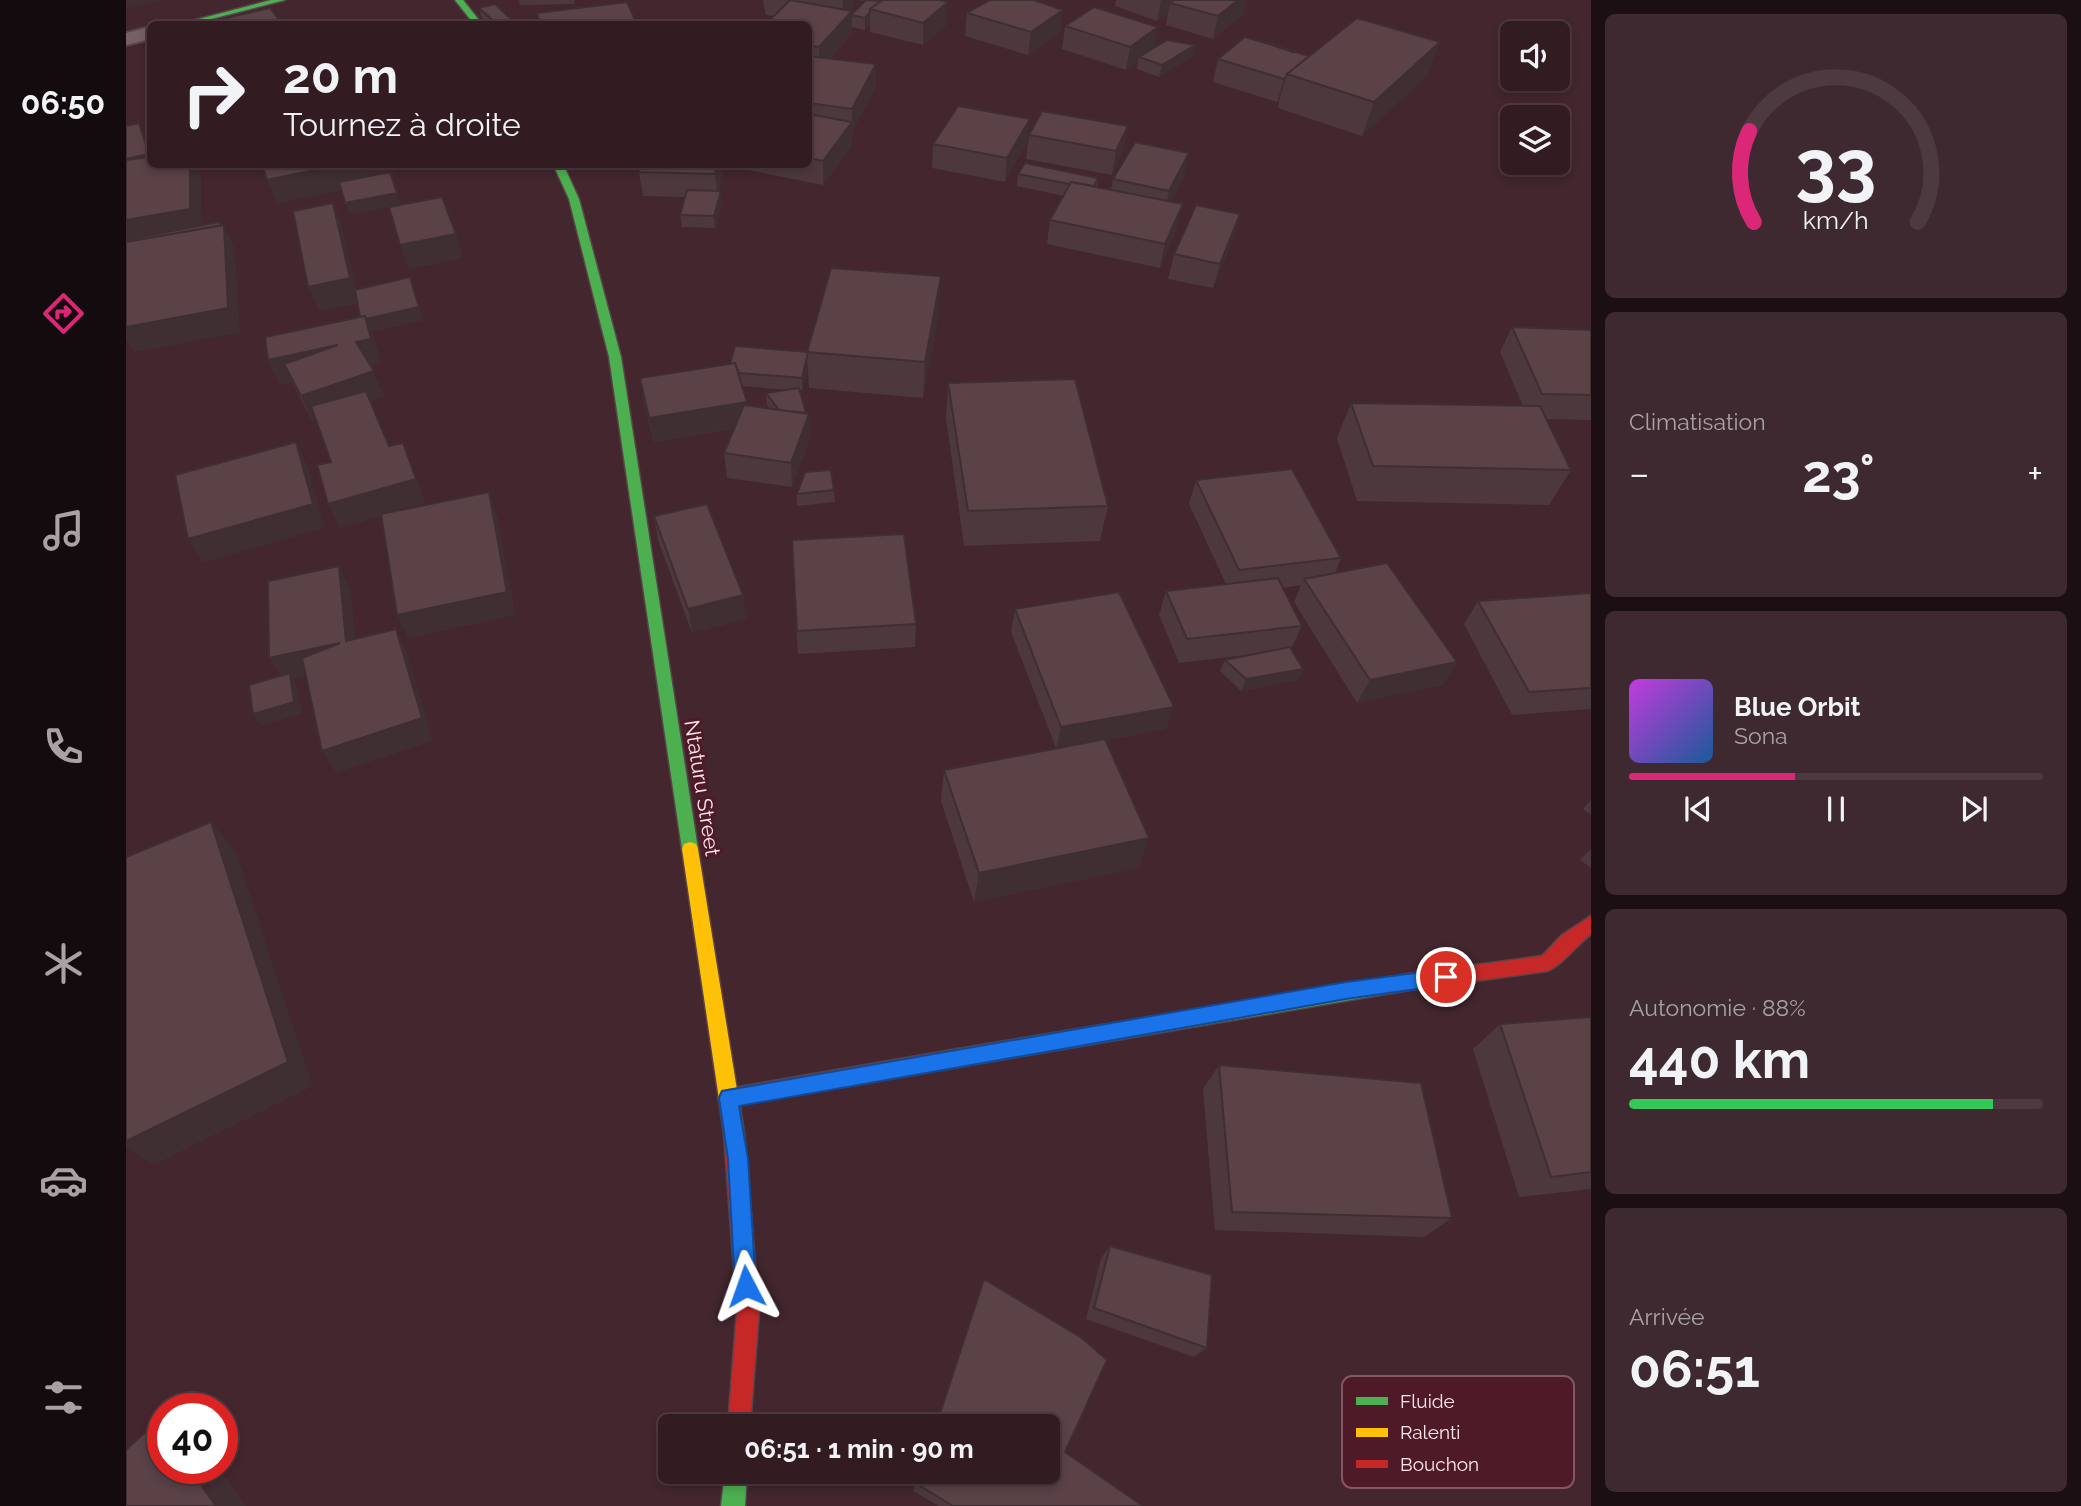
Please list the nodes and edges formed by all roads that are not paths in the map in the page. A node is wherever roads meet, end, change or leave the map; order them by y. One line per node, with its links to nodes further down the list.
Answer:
1 (281, 0): 3 (street)
2 (459, 0): 4 (street)
3 (196, 21)
4 (476, 21)
5 (147, 34): 6 (street)
6 (126, 39)
7 (560, 168): 9 (street, Ntaturu Street)
8 (1591, 924): 9 (street)
9 (729, 1098): 10 (street, Ntaturu Street)
10 (740, 1414)
11 (735, 1484): 12 (street)
12 (733, 1506)

